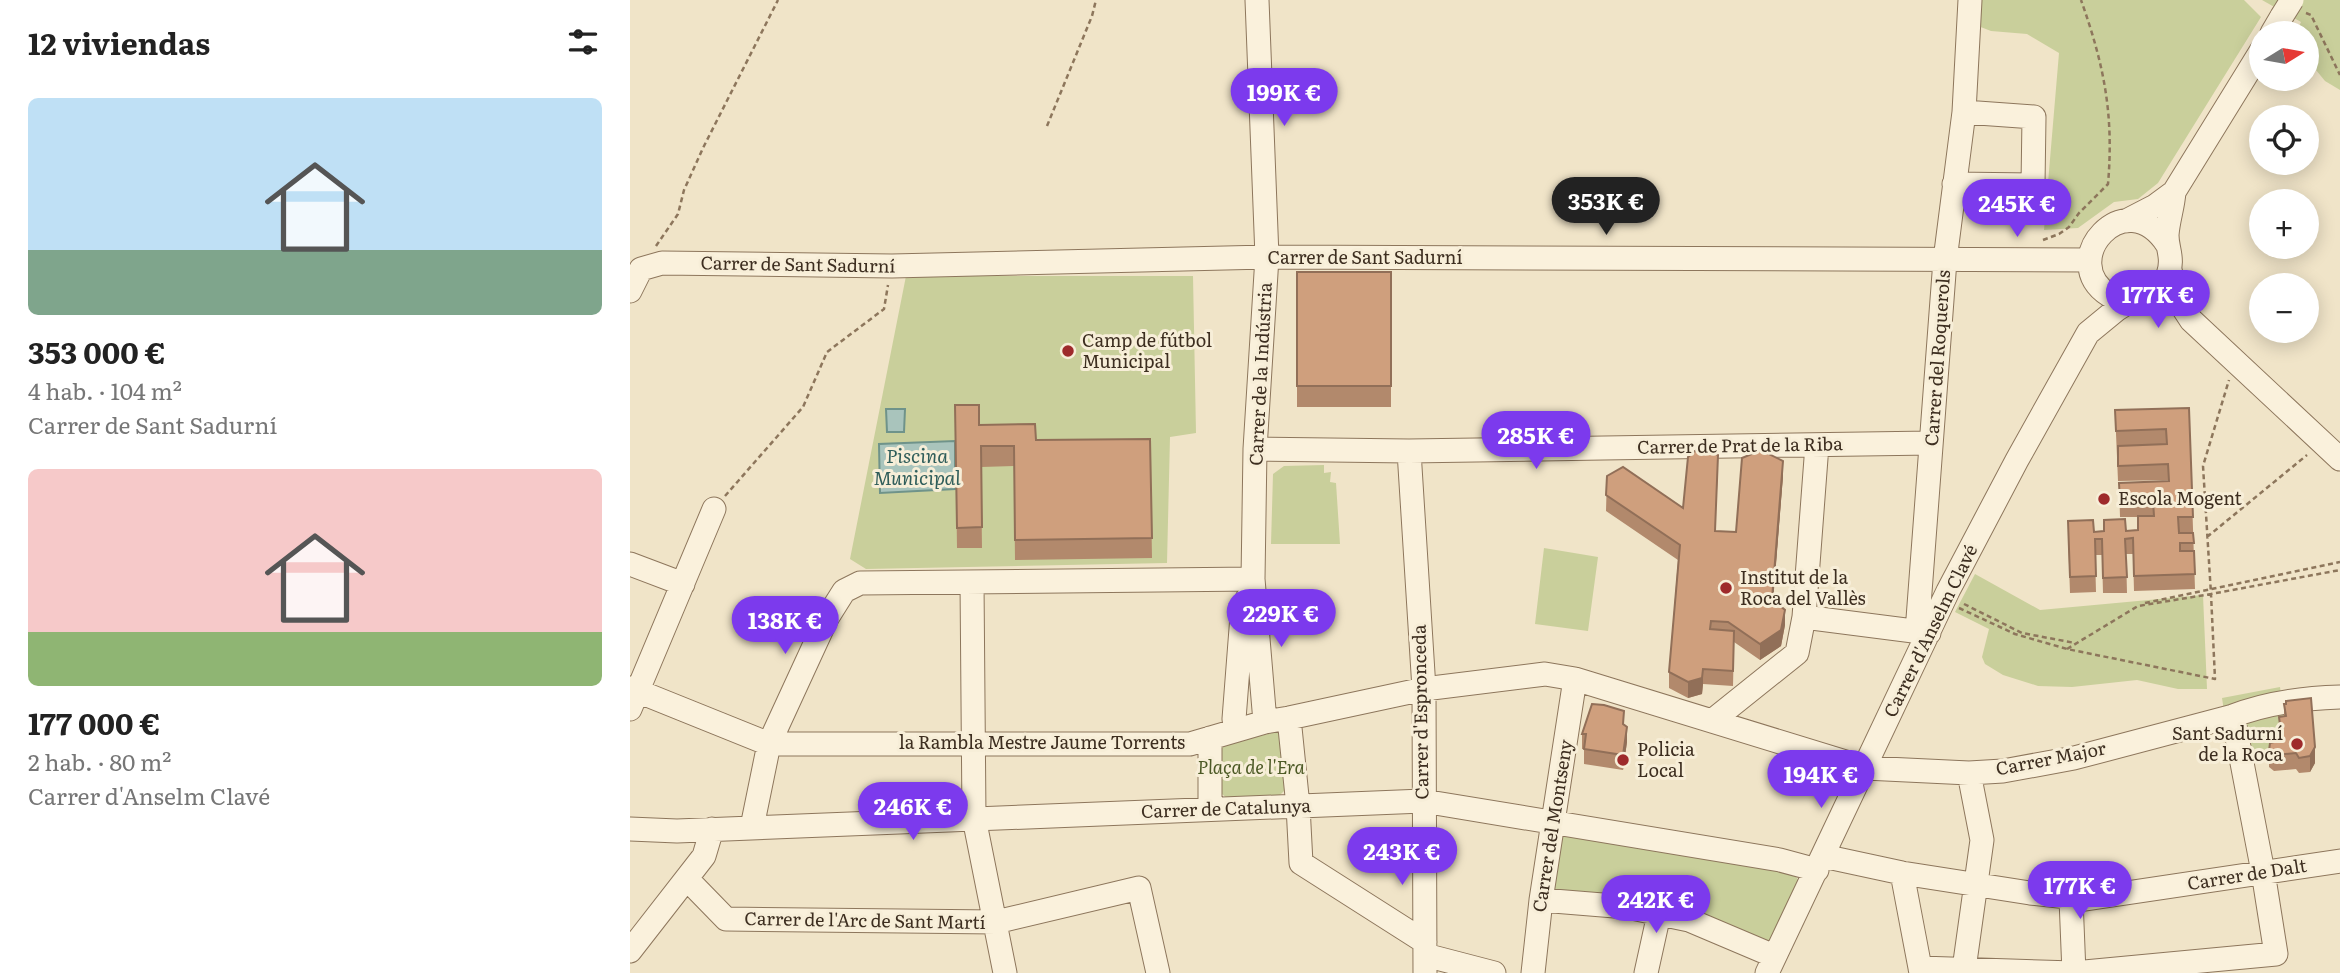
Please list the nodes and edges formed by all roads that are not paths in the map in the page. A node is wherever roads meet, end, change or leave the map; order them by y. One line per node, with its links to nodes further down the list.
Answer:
1 (1257, 0): 9 (street, Carrer de la Indústria)
2 (1970, 0): 4 (street, Carrer del Roquerols)
3 (2249, 70): 6 (street)
4 (1964, 112): 5 (street, Carrer del Roquerols); 5 (street)
5 (1954, 184): 10 (street, Carrer del Roquerols)
6 (2174, 192): 7 (street); 8 (street)
7 (2126, 221): 8 (street); 11 (street)
8 (2167, 244): 12 (street)
9 (1267, 257): 10 (street, Carrer de Sant Sadurní); 13 (street, Carrer de Sant Sadurní); 19 (street, Carrer de la Indústria)
10 (1945, 260): 11 (street, Carrer de Sant Sadurní); 17 (street, Carrer del Roquerols)
11 (2093, 270): 14 (street); 16 (street)
12 (2170, 270): 14 (street); 15 (street)
13 (630, 291)
14 (2137, 300): 15 (street); 16 (street)
15 (2190, 320): 21 (street)
16 (2088, 333): 28 (street, Carrer d'Anselm Clavé)
17 (1931, 443): 18 (street, Carrer de Prat de la Riba); 28 (street, Carrer del Roquerols)
18 (1817, 445): 20 (street, Carrer de Prat de la Riba); 27 (street)
19 (1255, 449): 20 (street, Carrer de Prat de la Riba); 24 (street, Carrer de la Indústria)
20 (1409, 451): 30 (street, Carrer d'Espronceda)
21 (2340, 459)
22 (714, 509): 26 (street)
23 (630, 564): 26 (street)
24 (1253, 579): 25 (street); 36 (street, Carrer de la Indústria); 37 (street, Carrer de la Indústria)
25 (972, 582): 39 (street); 40 (street)
26 (683, 584): 31 (street)
27 (1804, 617): 28 (street); 35 (street)
28 (1923, 633): 41 (street, Carrer d'Anselm Clavé)
29 (1575, 679): 30 (street, la Rambla Mestre Jaume Torrents); 35 (street, la Rambla Mestre Jaume Torrents); 47 (street, Carrer del Montseny)
30 (1424, 689): 34 (street, la Rambla Mestre Jaume Torrents); 43 (street, Carrer d'Espronceda)
31 (632, 696): 39 (street, la Rambla Mestre Jaume Torrents)
32 (2340, 697): 33 (street, Carrer Major)
33 (2242, 712): 42 (street, Carrer Major); 53 (street)
34 (1289, 718): 36 (street, la Rambla Mestre Jaume Torrents); 44 (street)
35 (1712, 721): 41 (street, la Rambla Mestre Jaume Torrents)
36 (1265, 722): 37 (street, la Rambla Mestre Jaume Torrents)
37 (1236, 730): 38 (street, la Rambla Mestre Jaume Torrents)
38 (1210, 738): 40 (street, la Rambla Mestre Jaume Torrents); 45 (street)
39 (769, 744): 40 (street, la Rambla Mestre Jaume Torrents); 48 (street)
40 (973, 744): 46 (street)
41 (1865, 768): 42 (street, Carrer Major); 52 (street, Carrer d'Anselm Clavé)
42 (1969, 774): 56 (street)
43 (1423, 801): 44 (street, Carrer de Catalunya); 47 (street, Carrer de Catalunya); 62 (street, Carrer d'Espronceda)
44 (1298, 806): 45 (street, Carrer de Catalunya); 62 (street)
45 (1205, 810): 46 (street, Carrer de Catalunya)
46 (974, 818): 48 (street, Carrer de Catalunya); 60 (street)
47 (1554, 822): 52 (street, Carrer de Catalunya); 58 (street, Carrer del Montseny)
48 (752, 827): 50 (street, Carrer de Catalunya)
49 (630, 829): 50 (street, Carrer de Catalunya)
50 (712, 829): 55 (street)
51 (2340, 861): 53 (street, Carrer de Dalt)
52 (1820, 863): 54 (street, Carrer de Dalt); 63 (street, Carrer d'Anselm Clavé)
53 (2263, 872): 57 (street, Carrer de Dalt); 72 (street)
54 (1902, 873): 56 (street, Carrer de Dalt); 65 (street)
55 (687, 879): 60 (street, Carrer de l'Arc de Sant Martí); 61 (street)
56 (1977, 885): 57 (street, Carrer de Dalt); 64 (street)
57 (2071, 899): 72 (street)
58 (1541, 900): 59 (street); 70 (street, Carrer del Montseny)
59 (1659, 914): 63 (street); 71 (street)
60 (996, 922): 67 (street); 68 (street, Carrer de l'Arc de Sant Martí)
61 (630, 951)
62 (1425, 957): 69 (street)
63 (1770, 965)
64 (1964, 969): 65 (street); 66 (street)
65 (1921, 971)
66 (1990, 971): 72 (street)
67 (1006, 973)
68 (1158, 973)
69 (1494, 973)
70 (1533, 973)
71 (1646, 973)
72 (2074, 973)

